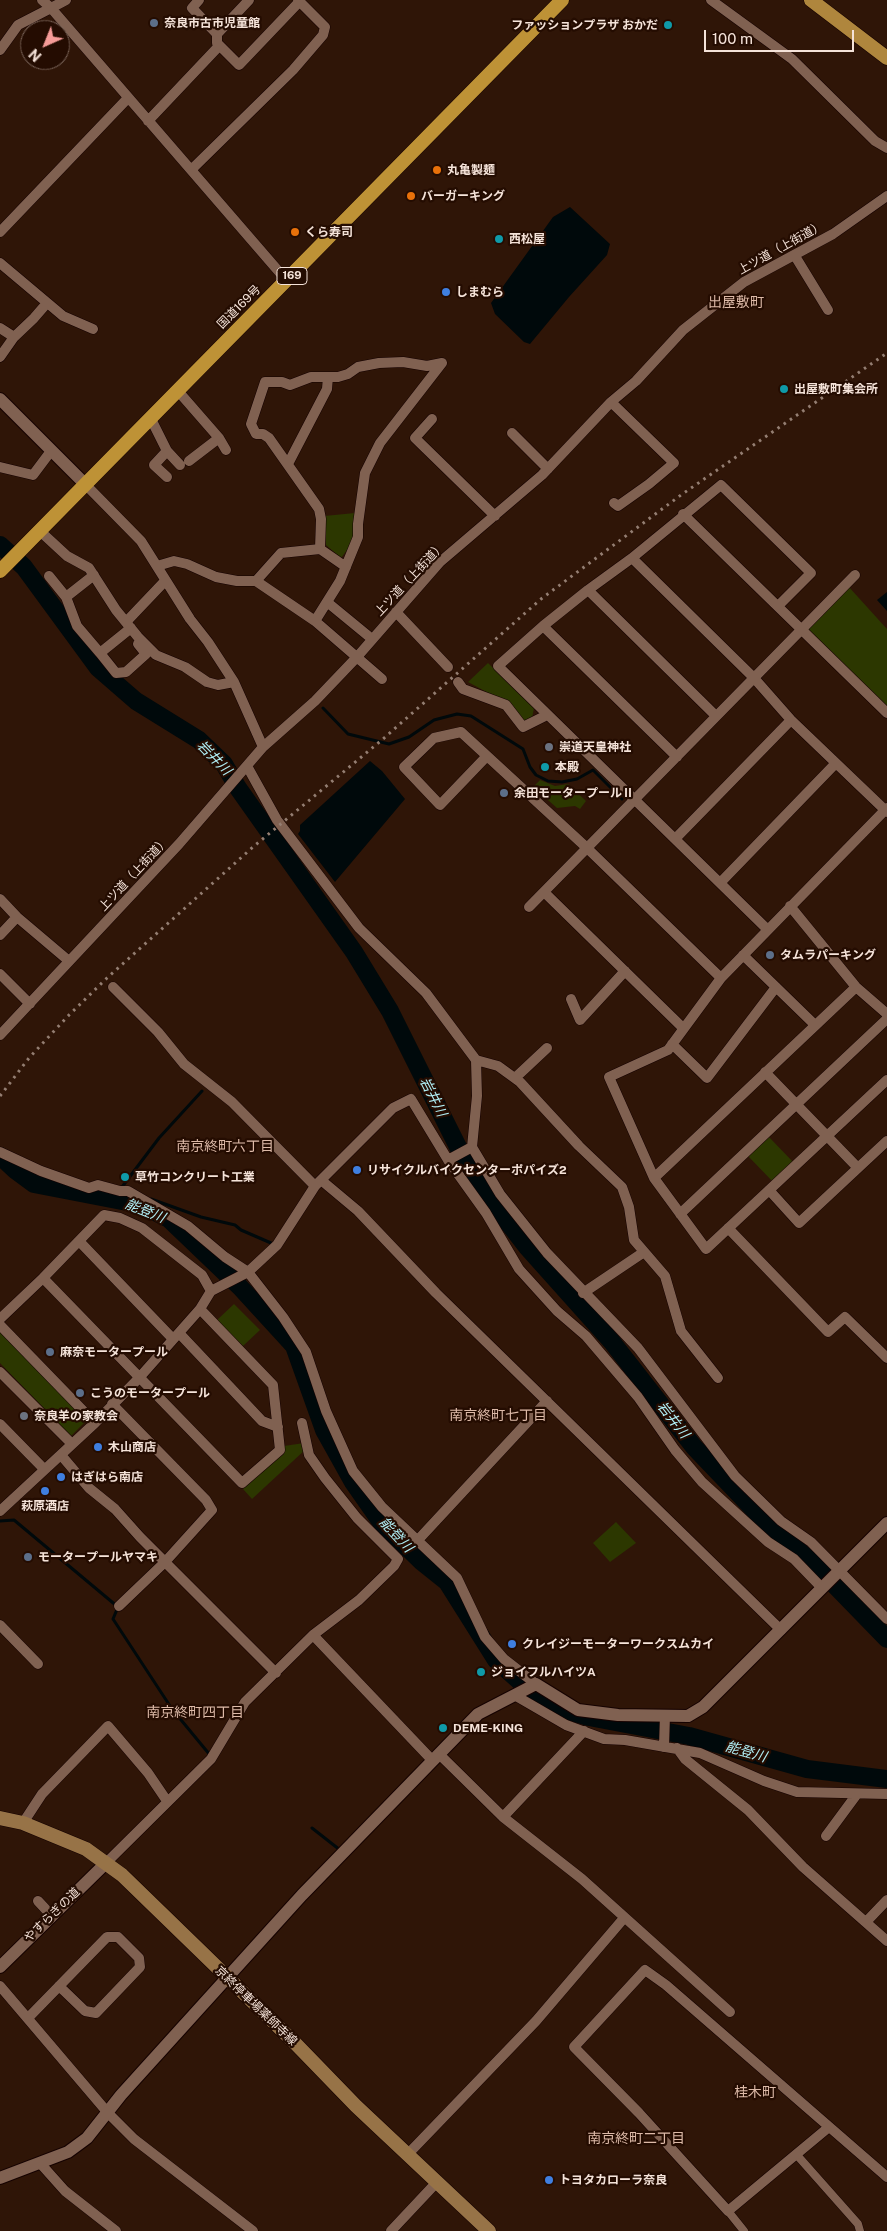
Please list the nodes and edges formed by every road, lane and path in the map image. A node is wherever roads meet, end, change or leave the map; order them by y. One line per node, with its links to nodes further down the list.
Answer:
1 (42, 0): 9 (street)
2 (66, 0): 9 (street)
3 (200, 0): 10 (street)
4 (249, 0): 10 (street)
5 (562, 0): 22 (highway, 国道169号 / 169)
6 (711, 0): 16 (street)
7 (811, 0): 13 (main road)
8 (299, 1): 11 (street); 17 (street)
9 (51, 8): 12 (street); 14 (street)
10 (217, 34): 11 (street)
11 (220, 46): 15 (street)
12 (0, 50)
13 (887, 58)
14 (128, 98): 15 (street); 19 (street)
15 (148, 121): 17 (street)
16 (887, 148)
17 (191, 170): 22 (street)
18 (887, 196): 20 (street, 上ツ道（上街道）)
19 (0, 232)
20 (795, 256): 24 (street); 32 (street, 上ツ道（上街道）)
21 (0, 263): 23 (street)
22 (287, 281): 30 (highway, 国道169号 / 169)
23 (47, 303): 26 (street); 27 (street)
24 (828, 310)
25 (0, 328): 27 (street)
26 (93, 329)
27 (14, 337): 28 (street)
28 (0, 357)
29 (328, 377): 40 (street); 40 (street); 52 (street)
30 (178, 391): 33 (highway, 国道169号 / 169); 36 (street)
31 (1, 402): 39 (street)
32 (611, 402): 42 (street, 上ツ道（上街道）); 45 (street)
33 (151, 419): 37 (street); 44 (highway, 国道169号 / 169)
34 (432, 419): 47 (street)
35 (512, 433): 42 (street)
36 (219, 438): 37 (street); 38 (street)
37 (167, 450): 43 (street)
38 (226, 450)
39 (51, 451): 41 (street); 44 (street)
40 (288, 464): 49 (street)
41 (0, 467)
42 (548, 469): 47 (street, 上ツ道（上街道）)
43 (167, 477)
44 (86, 485): 48 (highway, 国道169号 / 169); 51 (street)
45 (614, 503)
46 (684, 514): 50 (street); 62 (street); 62 (street)
47 (495, 516): 63 (street, 上ツ道（上街道）)
48 (41, 532): 53 (highway, 国道169号 / 169); 54 (street)
49 (320, 549): 52 (street); 57 (street)
50 (632, 558): 59 (street); 73 (street)
51 (157, 566): 57 (street); 58 (street)
52 (346, 567): 61 (street)
53 (0, 570)
54 (94, 574): 60 (street); 65 (street)
55 (855, 575): 67 (street)
56 (49, 576): 60 (street)
57 (256, 580): 64 (street)
58 (165, 581): 65 (street); 75 (street)
59 (588, 590): 66 (street); 79 (street)
60 (66, 597): 70 (street)
61 (327, 602): 64 (street); 69 (street)
62 (778, 606): 67 (street)
63 (396, 612): 69 (street, 上ツ道（上街道）); 72 (street)
64 (315, 621): 71 (street)
65 (129, 625): 68 (street); 70 (street)
66 (543, 626): 78 (street); 83 (street)
67 (801, 630): 73 (street); 77 (street)
68 (138, 637): 70 (street); 75 (street)
69 (372, 639): 71 (street, 上ツ道（上街道）)
70 (100, 653)
71 (357, 656): 74 (street); 81 (street, 上ツ道（上街道）)
72 (448, 667)
73 (754, 678): 79 (street); 80 (street)
74 (382, 679)
75 (234, 682): 81 (street)
76 (458, 682): 78 (street)
77 (887, 713)
78 (547, 714): 86 (street)
79 (716, 716): 83 (street)
80 (791, 720): 84 (street); 88 (street)
81 (263, 747): 85 (street, 上ツ道（上街道）)
82 (486, 757): 82 (street); 89 (street)
83 (676, 757): 86 (street)
84 (836, 763): 87 (street); 90 (street)
85 (247, 766): 99 (street, 上ツ道（上街道）); 115 (street)
86 (634, 800): 88 (street); 89 (street)
87 (886, 810): 93 (street)
88 (675, 839): 90 (street)
89 (587, 848): 91 (street); 102 (street)
90 (720, 883): 96 (street)
91 (544, 892): 94 (street); 100 (street)
92 (0, 900): 95 (street)
93 (790, 906): 96 (street); 105 (street)
94 (529, 907)
95 (17, 917): 97 (street); 99 (street)
96 (767, 929): 98 (street)
97 (0, 935)
98 (743, 955): 102 (street); 104 (street)
99 (69, 961): 107 (street, 上ツ道（上街道）)
100 (625, 971): 106 (street); 111 (street)
101 (0, 974): 107 (street)
102 (721, 978): 111 (street)
103 (113, 987): 127 (street)
104 (776, 987): 110 (street); 113 (street)
105 (856, 987): 108 (street); 110 (street)
106 (571, 999)
107 (30, 1004): 112 (street, 上ツ道（上街道）)
108 (887, 1014)
109 (887, 1019): 119 (street)
110 (815, 1025): 116 (street)
111 (683, 1028): 113 (street)
112 (0, 1035)
113 (672, 1044): 126 (street)
114 (547, 1048): 117 (street)
115 (476, 1060): 117 (street); 122 (street)
116 (765, 1072): 119 (street); 126 (street)
117 (515, 1078): 132 (street)
118 (887, 1080): 120 (street)
119 (796, 1104): 120 (street); 129 (street)
120 (826, 1136): 125 (street); 128 (street)
121 (887, 1141): 125 (street)
122 (470, 1147): 124 (street); 136 (street)
123 (0, 1152): 133 (street)
124 (449, 1158): 127 (street); 159 (street)
125 (858, 1168): 128 (street)
126 (654, 1178): 129 (street)
127 (318, 1183): 133 (street); 145 (street)
128 (769, 1190): 130 (street)
129 (680, 1214): 130 (street)
130 (728, 1228): 141 (street)
131 (79, 1241): 134 (street); 135 (street); 140 (street)
132 (644, 1252): 136 (street); 144 (street)
133 (245, 1274): 135 (street); 156 (street)
134 (43, 1278): 138 (street); 143 (street)
135 (216, 1290): 137 (street)
136 (583, 1293): 158 (street)
137 (200, 1308): 140 (street); 150 (street)
138 (0, 1319)
139 (0, 1326): 147 (street)
140 (176, 1336): 143 (street); 150 (street)
141 (887, 1358)
142 (0, 1372): 151 (street)
143 (139, 1378): 146 (street); 150 (street)
144 (718, 1378)
145 (547, 1400): 156 (street); 163 (street)
146 (112, 1404): 147 (street); 157 (street)
147 (95, 1423): 151 (street)
148 (302, 1423): 164 (street)
149 (0, 1424): 153 (street)
150 (278, 1427)
151 (72, 1444): 152 (street)
152 (61, 1455): 153 (street); 157 (street)
153 (44, 1469): 154 (street)
154 (0, 1511)
155 (887, 1523): 158 (street)
156 (417, 1541): 167 (street)
157 (165, 1562): 160 (street); 166 (street)
158 (839, 1571): 159 (street); 161 (street)
159 (823, 1588): 163 (street)
160 (119, 1606)
161 (887, 1619)
162 (0, 1626): 165 (street)
163 (780, 1630): 168 (street)
164 (313, 1635): 166 (street); 172 (street)
165 (38, 1664)
166 (276, 1673): 175 (street)
167 (526, 1690): 168 (street); 169 (street); 172 (street)
168 (665, 1718): 170 (street)
169 (584, 1731): 170 (street); 176 (street)
170 (664, 1745): 171 (street)
171 (677, 1748): 173 (street); 185 (street)
172 (436, 1757): 176 (street); 188 (street)
173 (857, 1794): 174 (street); 179 (street)
174 (887, 1794)
175 (167, 1801): 178 (street); 180 (street)
176 (503, 1816): 184 (street)
177 (0, 1818): 178 (main road, 京終停車場薬師寺線)
178 (23, 1823): 180 (main road, 京終停車場薬師寺線)
179 (826, 1836)
180 (106, 1863): 183 (street, やすらぎの道); 188 (main road, 京終停車場薬師寺線)
181 (887, 1900): 185 (street)
182 (38, 1901): 183 (street)
183 (51, 1915): 187 (street, やすらぎの道)
184 (624, 1918): 191 (street); 195 (street)
185 (866, 1922): 186 (street)
186 (887, 1941)
187 (0, 1966)
188 (228, 1978): 193 (street); 195 (main road, 京終停車場薬師寺線)
189 (0, 1986): 192 (street)
190 (59, 1986): 190 (street); 192 (street)
191 (730, 2012)
192 (28, 2018): 193 (street)
193 (108, 2113): 197 (street); 203 (street)
194 (829, 2127): 196 (street); 198 (street); 201 (street)
195 (408, 2154): 200 (main road, 京終停車場薬師寺線)
196 (796, 2154): 201 (street); 207 (street)
197 (40, 2163): 199 (street); 202 (street)
198 (887, 2177)
199 (0, 2178)
200 (437, 2182): 204 (street); 205 (main road, 京終停車場薬師寺線)
201 (728, 2212): 206 (street)
202 (116, 2231)
203 (253, 2231)
204 (391, 2231)
205 (489, 2231)
206 (744, 2231)
207 (860, 2231)

